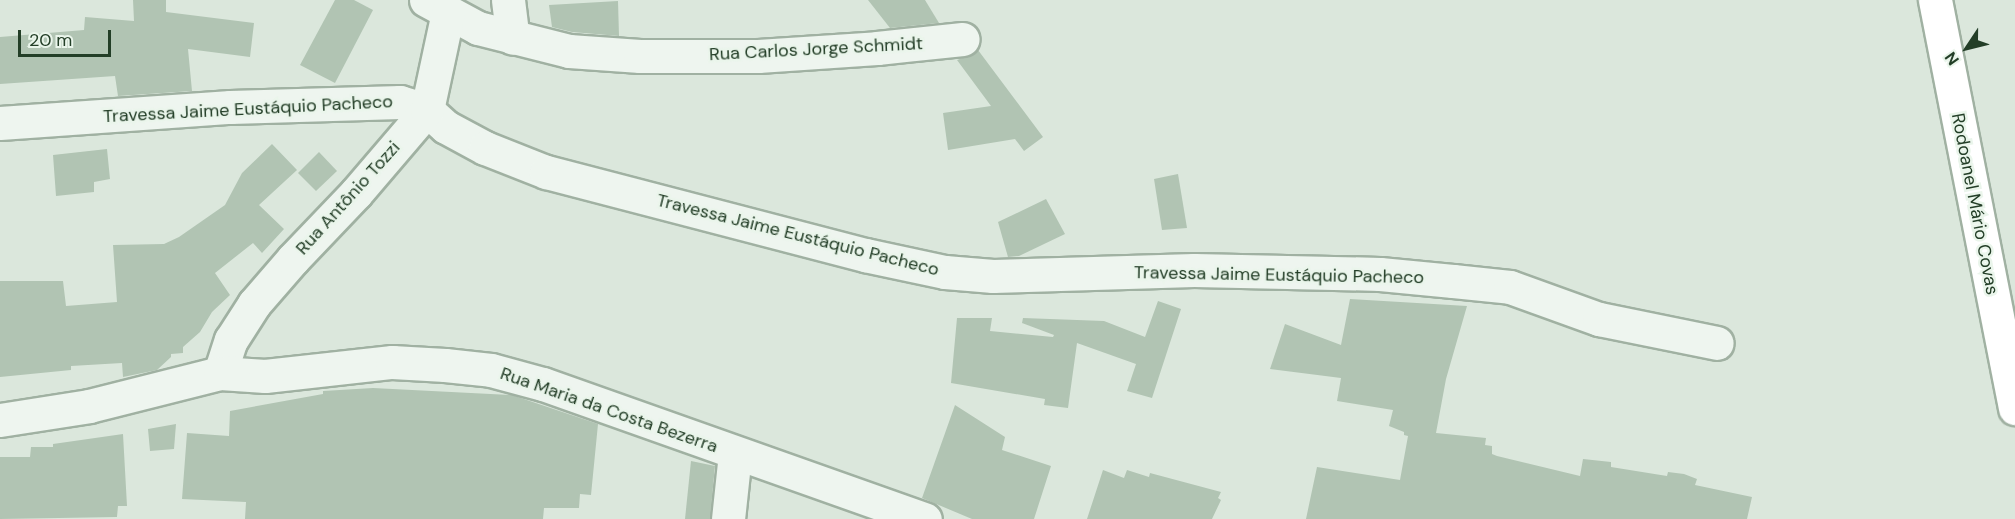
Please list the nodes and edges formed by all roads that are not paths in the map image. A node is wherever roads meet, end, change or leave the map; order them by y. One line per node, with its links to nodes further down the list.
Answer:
1 (508, 0): 4 (street)
2 (1935, 0): 10 (highway, Rodoanel Mário Covas)
3 (437, 6): 4 (street, Rua Carlos Jorge Schmidt); 6 (street, Rua Antônio Tozzi)
4 (513, 38): 5 (street, Rua Carlos Jorge Schmidt)
5 (963, 39)
6 (427, 110): 7 (street, Travessa Jaime Eustáquio Pacheco); 8 (street, Travessa Jaime Eustáquio Pacheco); 9 (street, Rua Antônio Tozzi)
7 (0, 123)
8 (1718, 343)
9 (220, 373): 11 (street, Rua Maria da Costa Bezerra); 12 (street, Rua Maria da Costa Bezerra)
10 (2015, 408)
11 (0, 420)
12 (735, 453): 13 (street); 14 (street, Rua Maria da Costa Bezerra)
13 (728, 519)
14 (925, 519)

